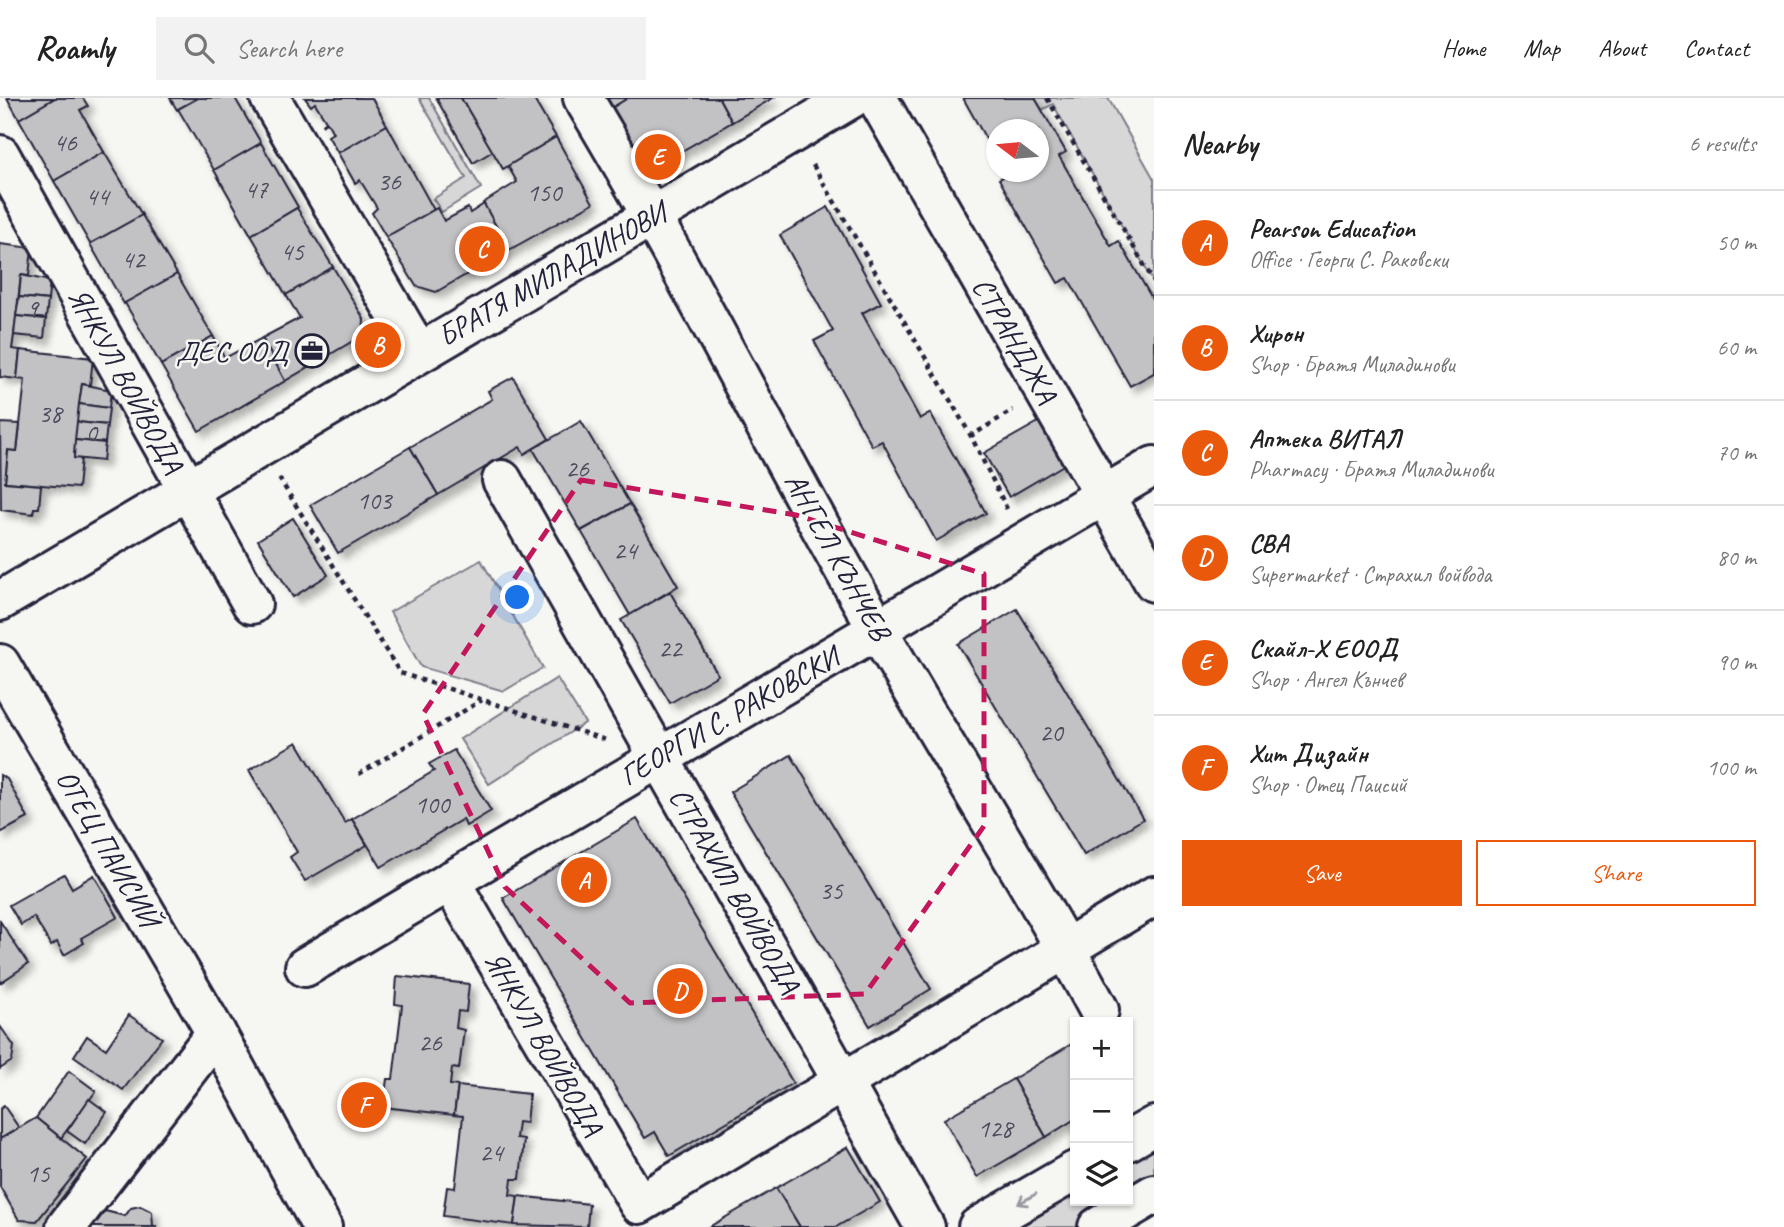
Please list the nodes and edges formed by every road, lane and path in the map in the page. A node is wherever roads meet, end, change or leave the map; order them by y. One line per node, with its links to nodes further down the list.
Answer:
1 (270, 98): 10 (street)
2 (583, 98): 8 (street, АНГЕЛ КЪНЧЕВ)
3 (852, 98): 6 (street, БРАТЯ МИЛАДИНОВИ)
4 (877, 98): 11 (street, СТРАНДЖА)
5 (1047, 98): 9 (path)
6 (794, 132): 8 (street, БРАТЯ МИЛАДИНОВИ); 12 (path)
7 (0, 155): 16 (street, ЯНКУЛ ВОЙВОДА)
8 (654, 215): 10 (street, БРАТЯ МИЛАДИНОВИ); 22 (street, АНГЕЛ КЪНЧЕВ)
9 (1154, 282)
10 (419, 353): 13 (street, БРАТЯ МИЛАДИНОВИ)
11 (1044, 391): 12 (path); 17 (street, СТРАНДЖА)
12 (971, 436): 18 (path)
13 (261, 447): 16 (street, БРАТЯ МИЛАДИНОВИ); 24 (path)
14 (1154, 466): 17 (street, ГЕОРГИ С. РАКОВСКИ)
15 (502, 480): 25 (street, СТРАХИЛ ВОЙВОДА)
16 (188, 489): 20 (street, БРАТЯ МИЛАДИНОВИ); 21 (street, ЯНКУЛ ВОЙВОДА)
17 (1104, 496): 19 (street, СТРАНДЖА); 22 (street, ГЕОРГИ С. РАКОВСКИ)
18 (1012, 519)
19 (1154, 582)
20 (0, 601)
21 (252, 604)
22 (877, 629): 25 (street, ГЕОРГИ С. РАКОВСКИ); 29 (street, АНГЕЛ КЪНЧЕВ)
23 (0, 664): 32 (street, ОТЕЦ ПАИСИЙ)
24 (482, 700): 25 (path); 26 (path)
25 (659, 758): 27 (street, ГЕОРГИ С. РАКОВСКИ); 33 (street, СТРАХИЛ ВОЙВОДА)
26 (359, 774)
27 (450, 881): 30 (street, ГЕОРГИ С. РАКОВСКИ); 33 (street, ЯНКУЛ ВОЙВОДА)
28 (1154, 896): 29 (street)
29 (1066, 949): 31 (street, АНГЕЛ КЪНЧЕВ); 33 (street)
30 (305, 967)
31 (1099, 1010)
32 (216, 1033): 38 (street); 39 (street, ОТЕЦ ПАИСИЙ)
33 (844, 1082): 40 (street, СТРАХИЛ ВОЙВОДА)
34 (1154, 1126): 35 (street)
35 (1133, 1138)
36 (1070, 1174): 41 (street, one-way to 41)
37 (1154, 1195): 42 (street)
38 (66, 1227)
39 (322, 1227)
40 (925, 1227)
41 (978, 1227)
42 (1098, 1227)

